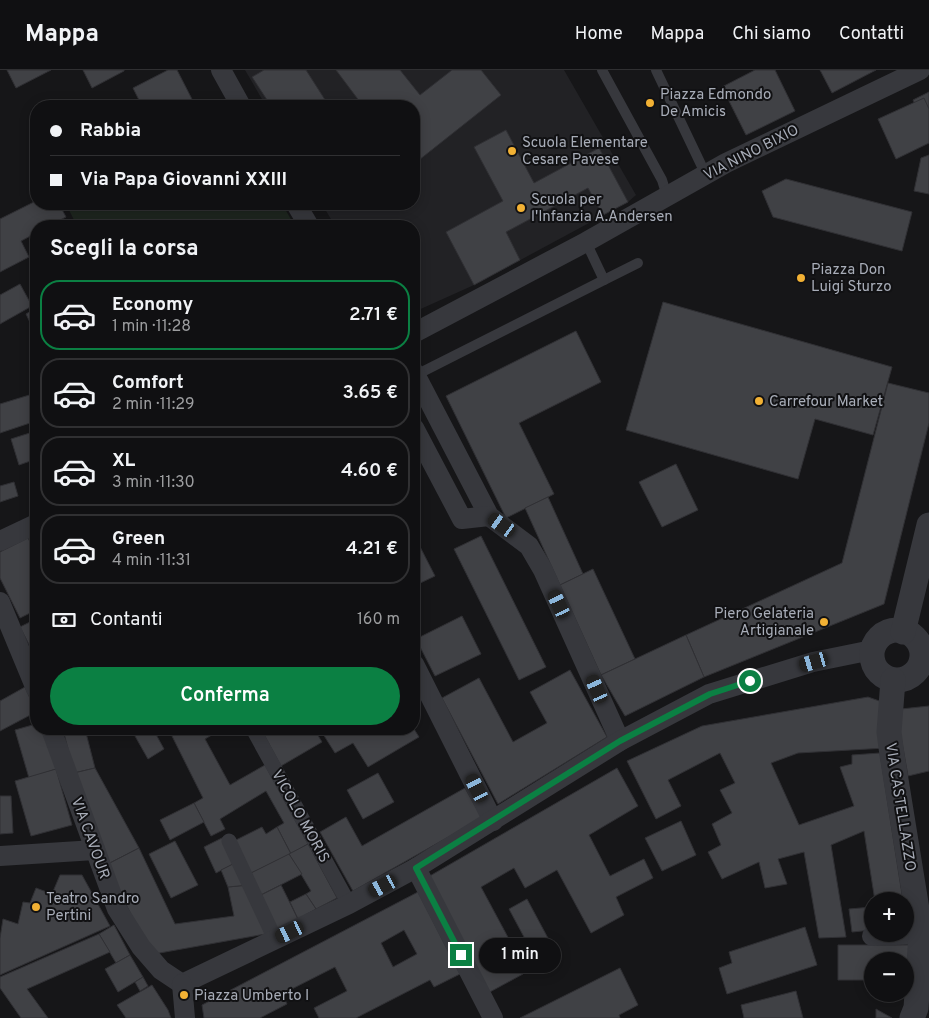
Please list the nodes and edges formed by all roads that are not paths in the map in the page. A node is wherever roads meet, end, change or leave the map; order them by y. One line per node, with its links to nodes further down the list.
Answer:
1 (221, 70): 5 (street)
2 (602, 70): 7 (lane)
3 (656, 70): 6 (lane)
4 (920, 70): 6 (street, VIA NINO BIXIO)
5 (238, 100)
6 (706, 175): 7 (street, VIA NINO BIXIO)
7 (667, 196): 8 (street, VIA NINO BIXIO)
8 (586, 242): 10 (lane); 11 (street, VIA NINO BIXIO)
9 (638, 262): 10 (lane)
10 (604, 280): 12 (lane)
11 (420, 330)
12 (420, 372)
13 (420, 384): 15 (street)
14 (420, 439): 15 (street)
15 (489, 516): 28 (street)
16 (929, 525): 20 (street)
17 (30, 527): 18 (street)
18 (0, 541)
19 (0, 602): 23 (street)
20 (903, 632): 21 (street); 22 (street)
21 (872, 650): 25 (street); 28 (street)
22 (925, 659): 25 (street)
23 (30, 661)
24 (420, 676): 29 (street)
25 (893, 680): 36 (street, VIA CASTELLAZZO)
26 (53, 735): 31 (street, VIA CAVOUR)
27 (255, 735): 34 (street, VICOLO MORIS)
28 (620, 741): 29 (street)
29 (493, 821): 33 (street)
30 (229, 840): 37 (street)
31 (95, 850): 32 (street); 38 (street, VIA CAVOUR)
32 (0, 856)
33 (416, 868): 34 (street); 40 (street)
34 (349, 904): 37 (street)
35 (914, 934): 36 (street)
36 (921, 934): 41 (street, VIA CASTELLAZZO)
37 (275, 940): 38 (street)
38 (182, 984): 39 (street)
39 (185, 1018)
40 (493, 1018)
41 (912, 1018)

